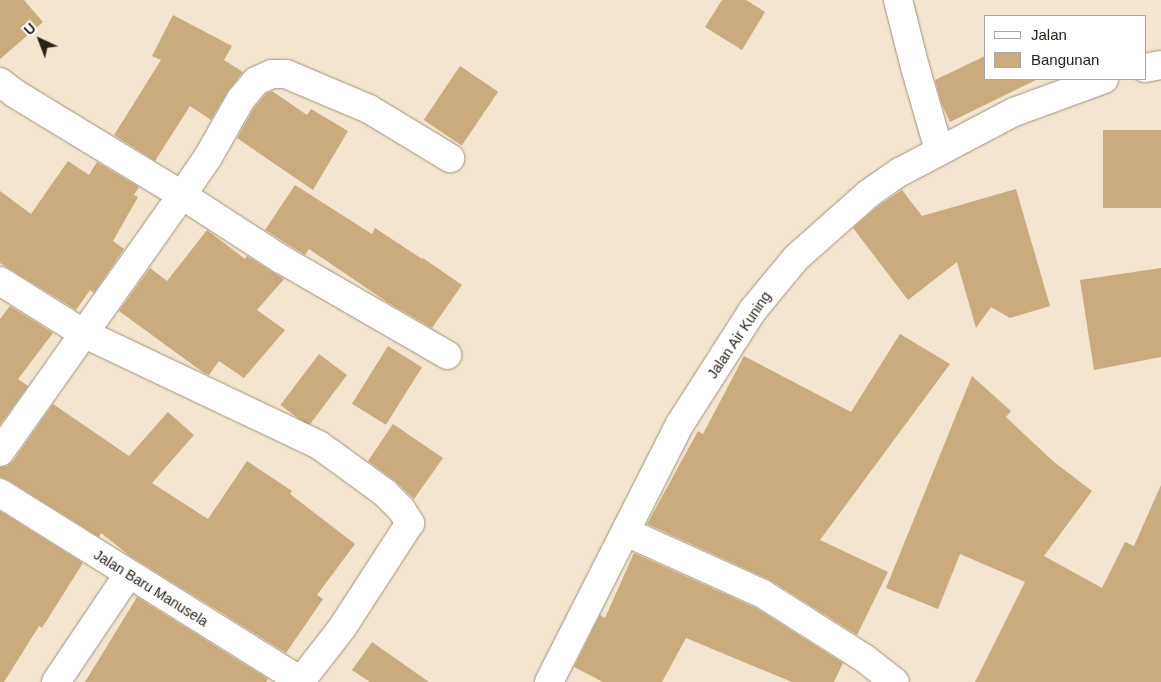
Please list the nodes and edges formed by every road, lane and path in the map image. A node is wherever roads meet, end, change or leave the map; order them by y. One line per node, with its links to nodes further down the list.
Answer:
1 (898, 0): 6 (street)
2 (1161, 65): 3 (street)
3 (1146, 68)
4 (1101, 80): 6 (street, Jalan Air Kuning)
5 (0, 82): 8 (street)
6 (939, 150): 14 (street, Jalan Air Kuning)
7 (450, 158): 8 (street)
8 (182, 195): 10 (street); 11 (street)
9 (0, 281): 10 (street)
10 (83, 333): 12 (street); 17 (street)
11 (447, 355)
12 (0, 452)
13 (0, 493): 15 (street, Jalan Baru Manusela)
14 (626, 532): 18 (street, Jalan Air Kuning); 19 (street)
15 (128, 575): 16 (street); 17 (street, Jalan Baru Manusela)
16 (56, 682)
17 (301, 682)
18 (549, 682)
19 (895, 682)

